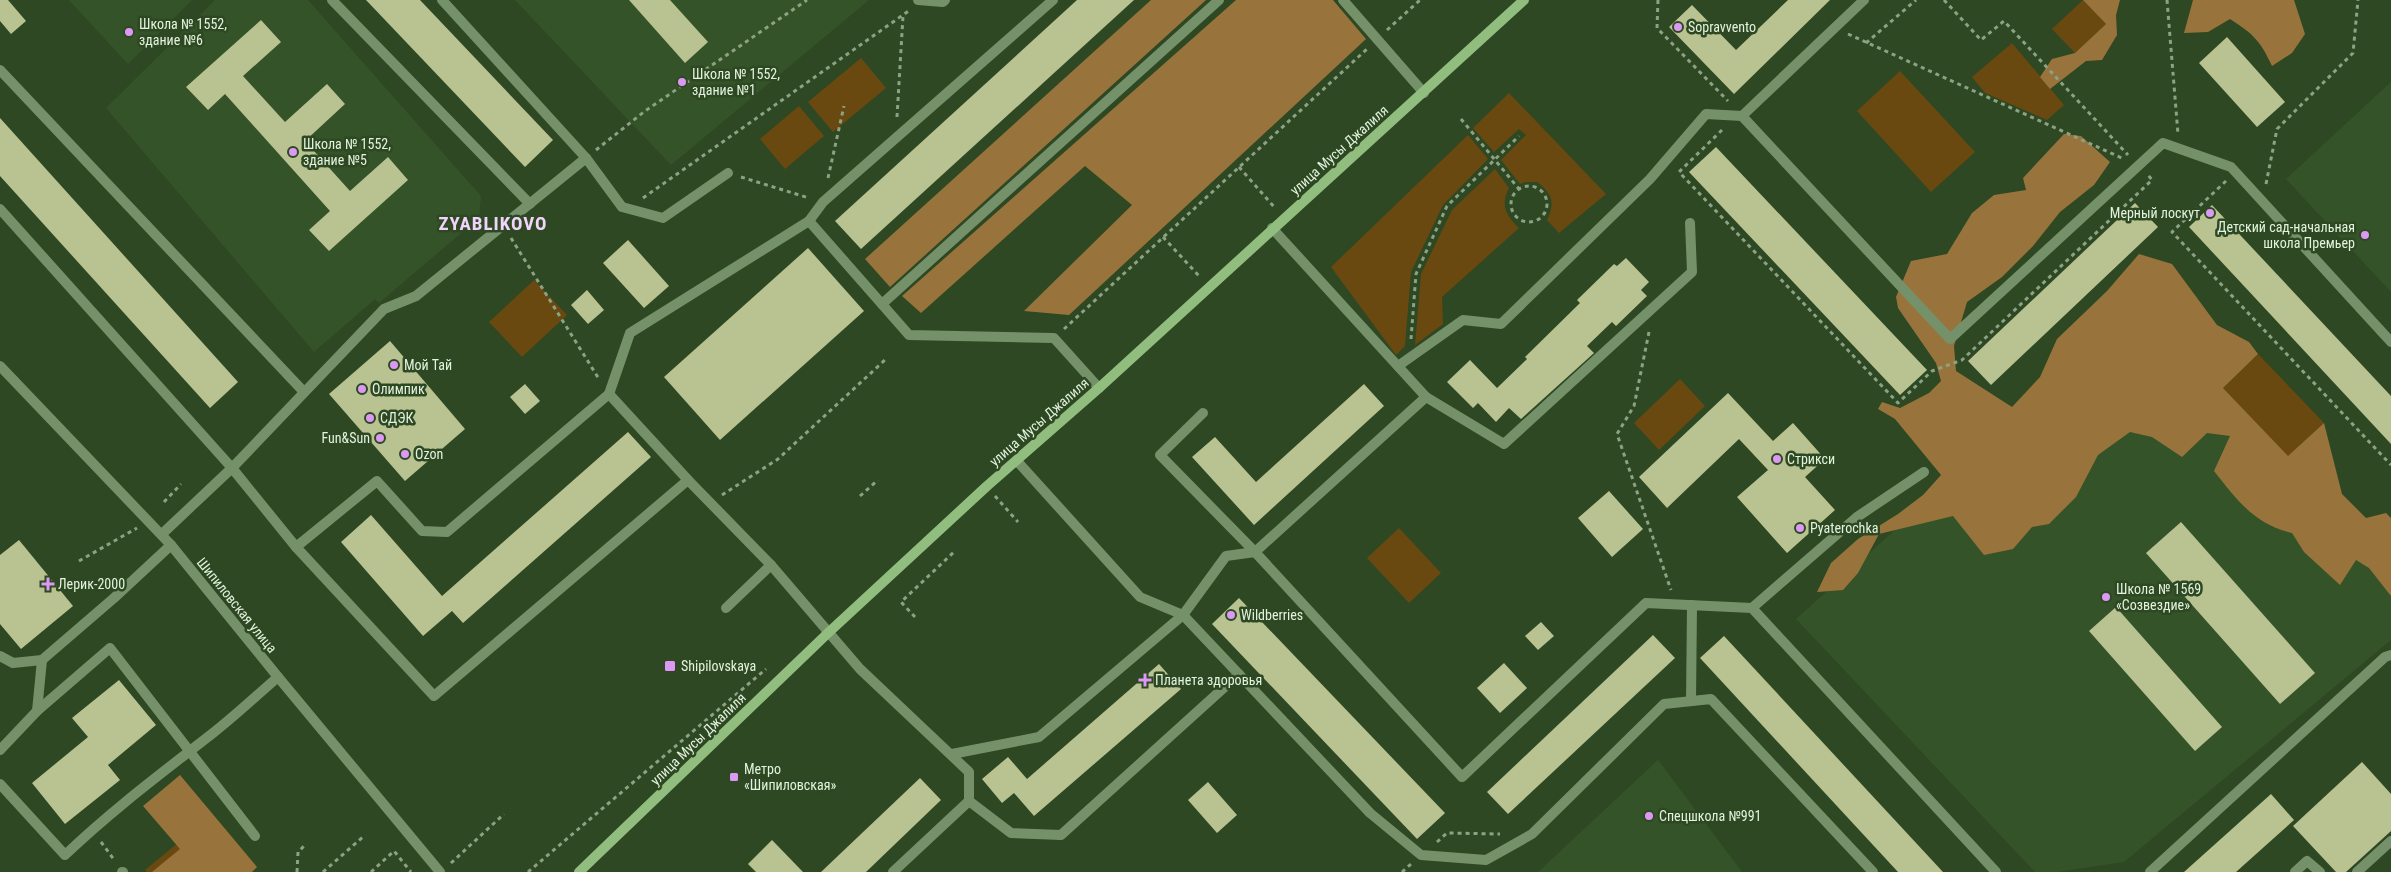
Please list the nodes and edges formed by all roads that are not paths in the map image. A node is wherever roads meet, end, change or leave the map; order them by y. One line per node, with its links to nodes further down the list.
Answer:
1 (332, 0): 15 (street)
2 (442, 0): 13 (street)
3 (918, 0): 4 (street)
4 (945, 0)
5 (1053, 0): 17 (street)
6 (1218, 0): 20 (street)
7 (1343, 0): 11 (street)
8 (1524, 0): 11 (main road, улица Мусы Джалиля)
9 (1864, 0): 12 (street)
10 (0, 70): 25 (street)
11 (1424, 93): 19 (main road, улица Мусы Джалиля)
12 (1742, 116): 21 (street); 23 (street)
13 (586, 158): 14 (street); 15 (street)
14 (728, 173)
15 (530, 204): 25 (street)
16 (0, 209): 30 (street)
17 (809, 221): 20 (street); 26 (street)
18 (1690, 222): 27 (street)
19 (1272, 228): 23 (street); 24 (main road, улица Мусы Джалиля)
20 (882, 304): 24 (street)
21 (2391, 342)
22 (0, 366): 33 (street, Шипиловская улица)
23 (1398, 366): 27 (street)
24 (1100, 388): 29 (main road, улица Мусы Джалиля)
25 (304, 392): 30 (street)
26 (609, 394): 32 (street); 35 (street)
27 (1426, 398): 36 (street)
28 (1203, 413): 36 (street)
29 (1016, 460): 41 (street); 42 (main road, улица Мусы Джалиля)
30 (232, 468): 33 (street); 35 (street)
31 (1924, 472): 40 (street)
32 (688, 480): 35 (street); 37 (street)
33 (162, 534): 34 (street, Шипиловская улица)
34 (171, 544): 45 (street); 47 (street, Шипиловская улица)
35 (296, 547)
36 (1255, 552): 38 (street); 41 (street)
37 (771, 565): 39 (street); 42 (street)
38 (1692, 605): 40 (street); 48 (street)
39 (726, 608)
40 (1752, 608): 61 (street)
41 (1183, 615): 46 (street); 52 (street)
42 (828, 633): 52 (street); 58 (main road, улица Мусы Джалиля)
43 (2391, 655): 62 (street)
44 (0, 656): 45 (street)
45 (42, 660): 49 (street)
46 (1239, 674): 48 (street); 54 (street)
47 (278, 677): 51 (street); 57 (street, Шипиловская улица)
48 (1691, 701): 60 (street)
49 (37, 711): 50 (street); 51 (street)
50 (0, 750)
51 (189, 750): 53 (street); 55 (street)
52 (952, 754): 54 (street)
53 (0, 784)
54 (969, 801): 59 (street)
55 (255, 836)
56 (2391, 840): 65 (street)
57 (443, 869)
58 (579, 872)
59 (892, 872)
60 (1873, 872)
61 (1996, 872)
62 (2150, 872)
63 (2295, 872): 64 (street)
64 (2320, 872)
65 (2357, 872)

